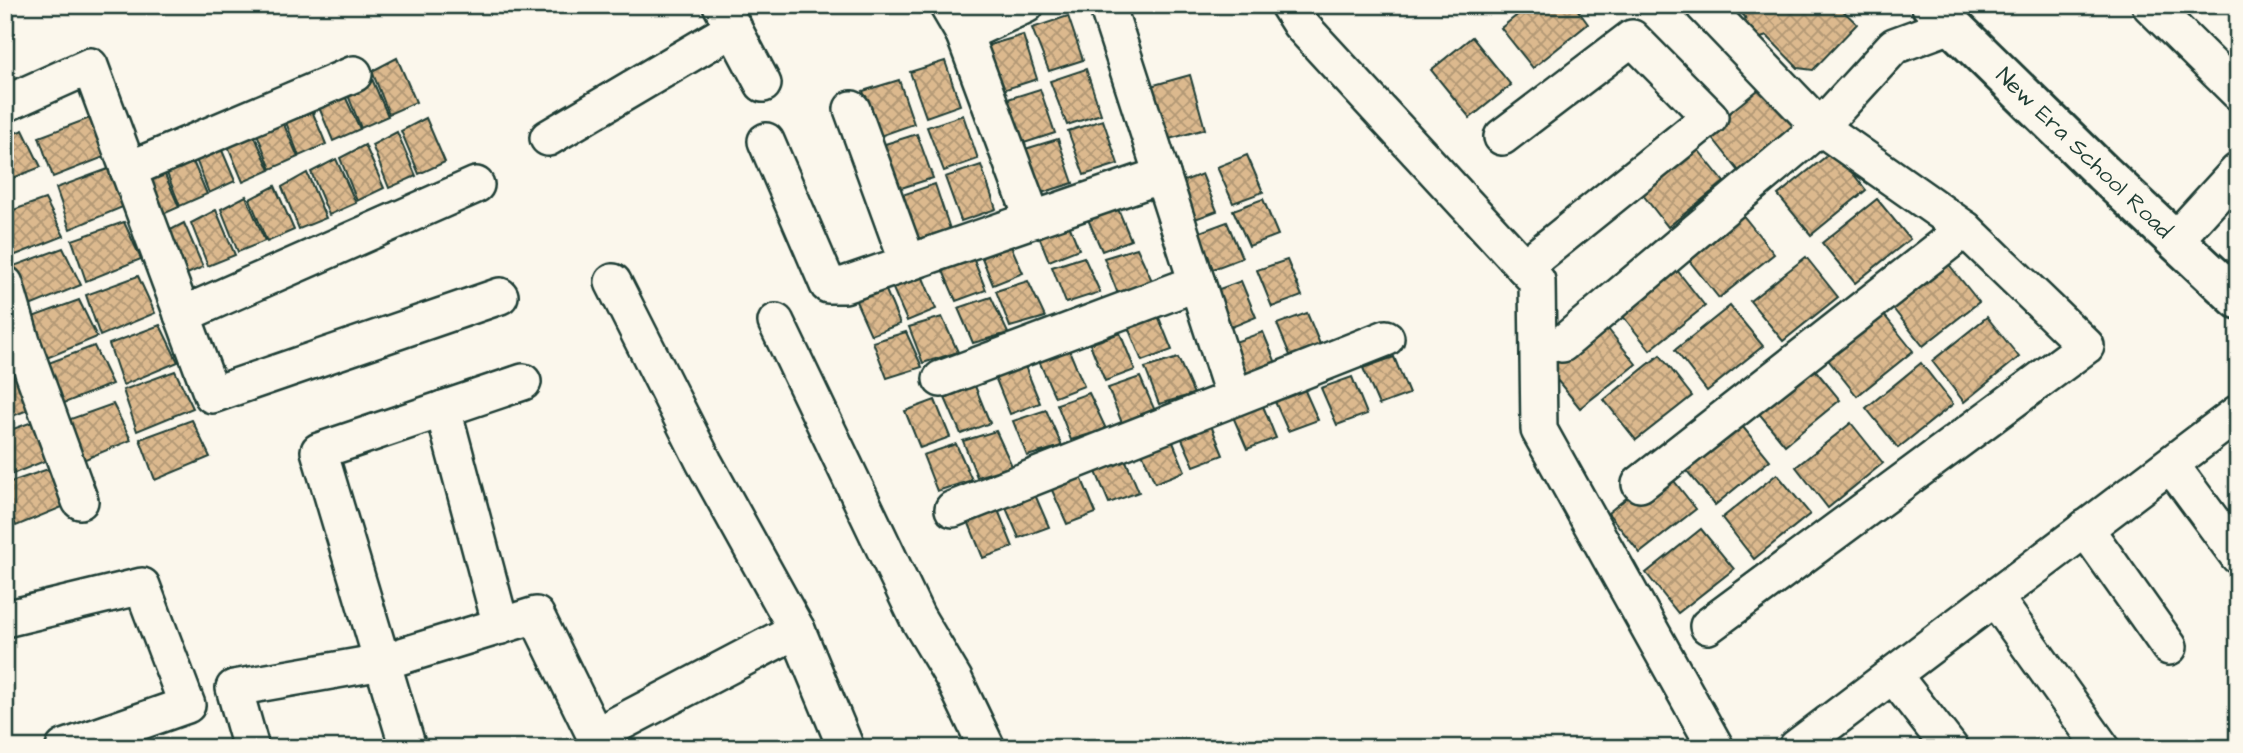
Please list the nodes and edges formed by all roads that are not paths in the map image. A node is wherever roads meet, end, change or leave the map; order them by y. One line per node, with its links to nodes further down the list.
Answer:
1 (1026, 5): 8 (street)
2 (1107, 5): 20 (street)
3 (1288, 5): 26 (street)
4 (1703, 5): 14 (street)
5 (2170, 12): 11 (street)
6 (1941, 15): 14 (street); 24 (street, New Era School Road)
7 (728, 17): 10 (street); 16 (street)
8 (955, 20): 22 (street)
9 (354, 74): 18 (street)
10 (763, 84)
11 (2238, 92)
12 (5, 104): 18 (street)
13 (852, 109): 25 (street)
14 (1820, 127): 23 (street); 35 (street)
15 (1502, 136): 26 (street)
16 (548, 138)
17 (766, 141): 25 (street)
18 (128, 170): 32 (street)
19 (2238, 171): 24 (street)
20 (1162, 175): 22 (street); 29 (street)
21 (476, 186): 32 (street)
22 (1033, 220): 25 (street)
23 (1965, 229): 42 (street); 50 (street)
24 (2175, 240): 31 (street, New Era School Road)
25 (908, 263)
26 (1524, 267): 64 (street)
27 (613, 282): 51 (street)
28 (5, 284): 43 (street)
29 (1197, 284): 36 (street); 38 (street)
30 (500, 296): 32 (street)
31 (2238, 299)
32 (182, 315)
33 (776, 322): 63 (street)
34 (1386, 338): 38 (street)
35 (1562, 344)
36 (941, 379)
37 (523, 382): 39 (street)
38 (1234, 397): 44 (street)
39 (443, 409): 49 (street); 53 (street)
40 (2238, 413): 41 (street)
41 (2171, 465): 45 (street); 46 (street)
42 (1640, 484)
43 (80, 501)
44 (953, 509)
45 (2085, 528): 47 (street); 52 (street)
46 (2238, 556)
47 (1995, 598): 54 (street); 67 (street)
48 (5, 619): 56 (street)
49 (501, 626): 53 (street); 58 (street)
50 (1708, 626)
51 (797, 630): 58 (street); 62 (street)
52 (2169, 647)
53 (383, 662): 55 (street); 61 (street)
54 (1893, 675): 65 (street); 66 (street)
55 (234, 688): 56 (street); 60 (street)
56 (187, 705): 57 (street)
57 (101, 741): 59 (street)
58 (599, 741)
59 (64, 748)
60 (251, 748)
61 (408, 748)
62 (846, 748)
63 (987, 748)
64 (1716, 748)
65 (1797, 748)
66 (1950, 748)
67 (2102, 748)

